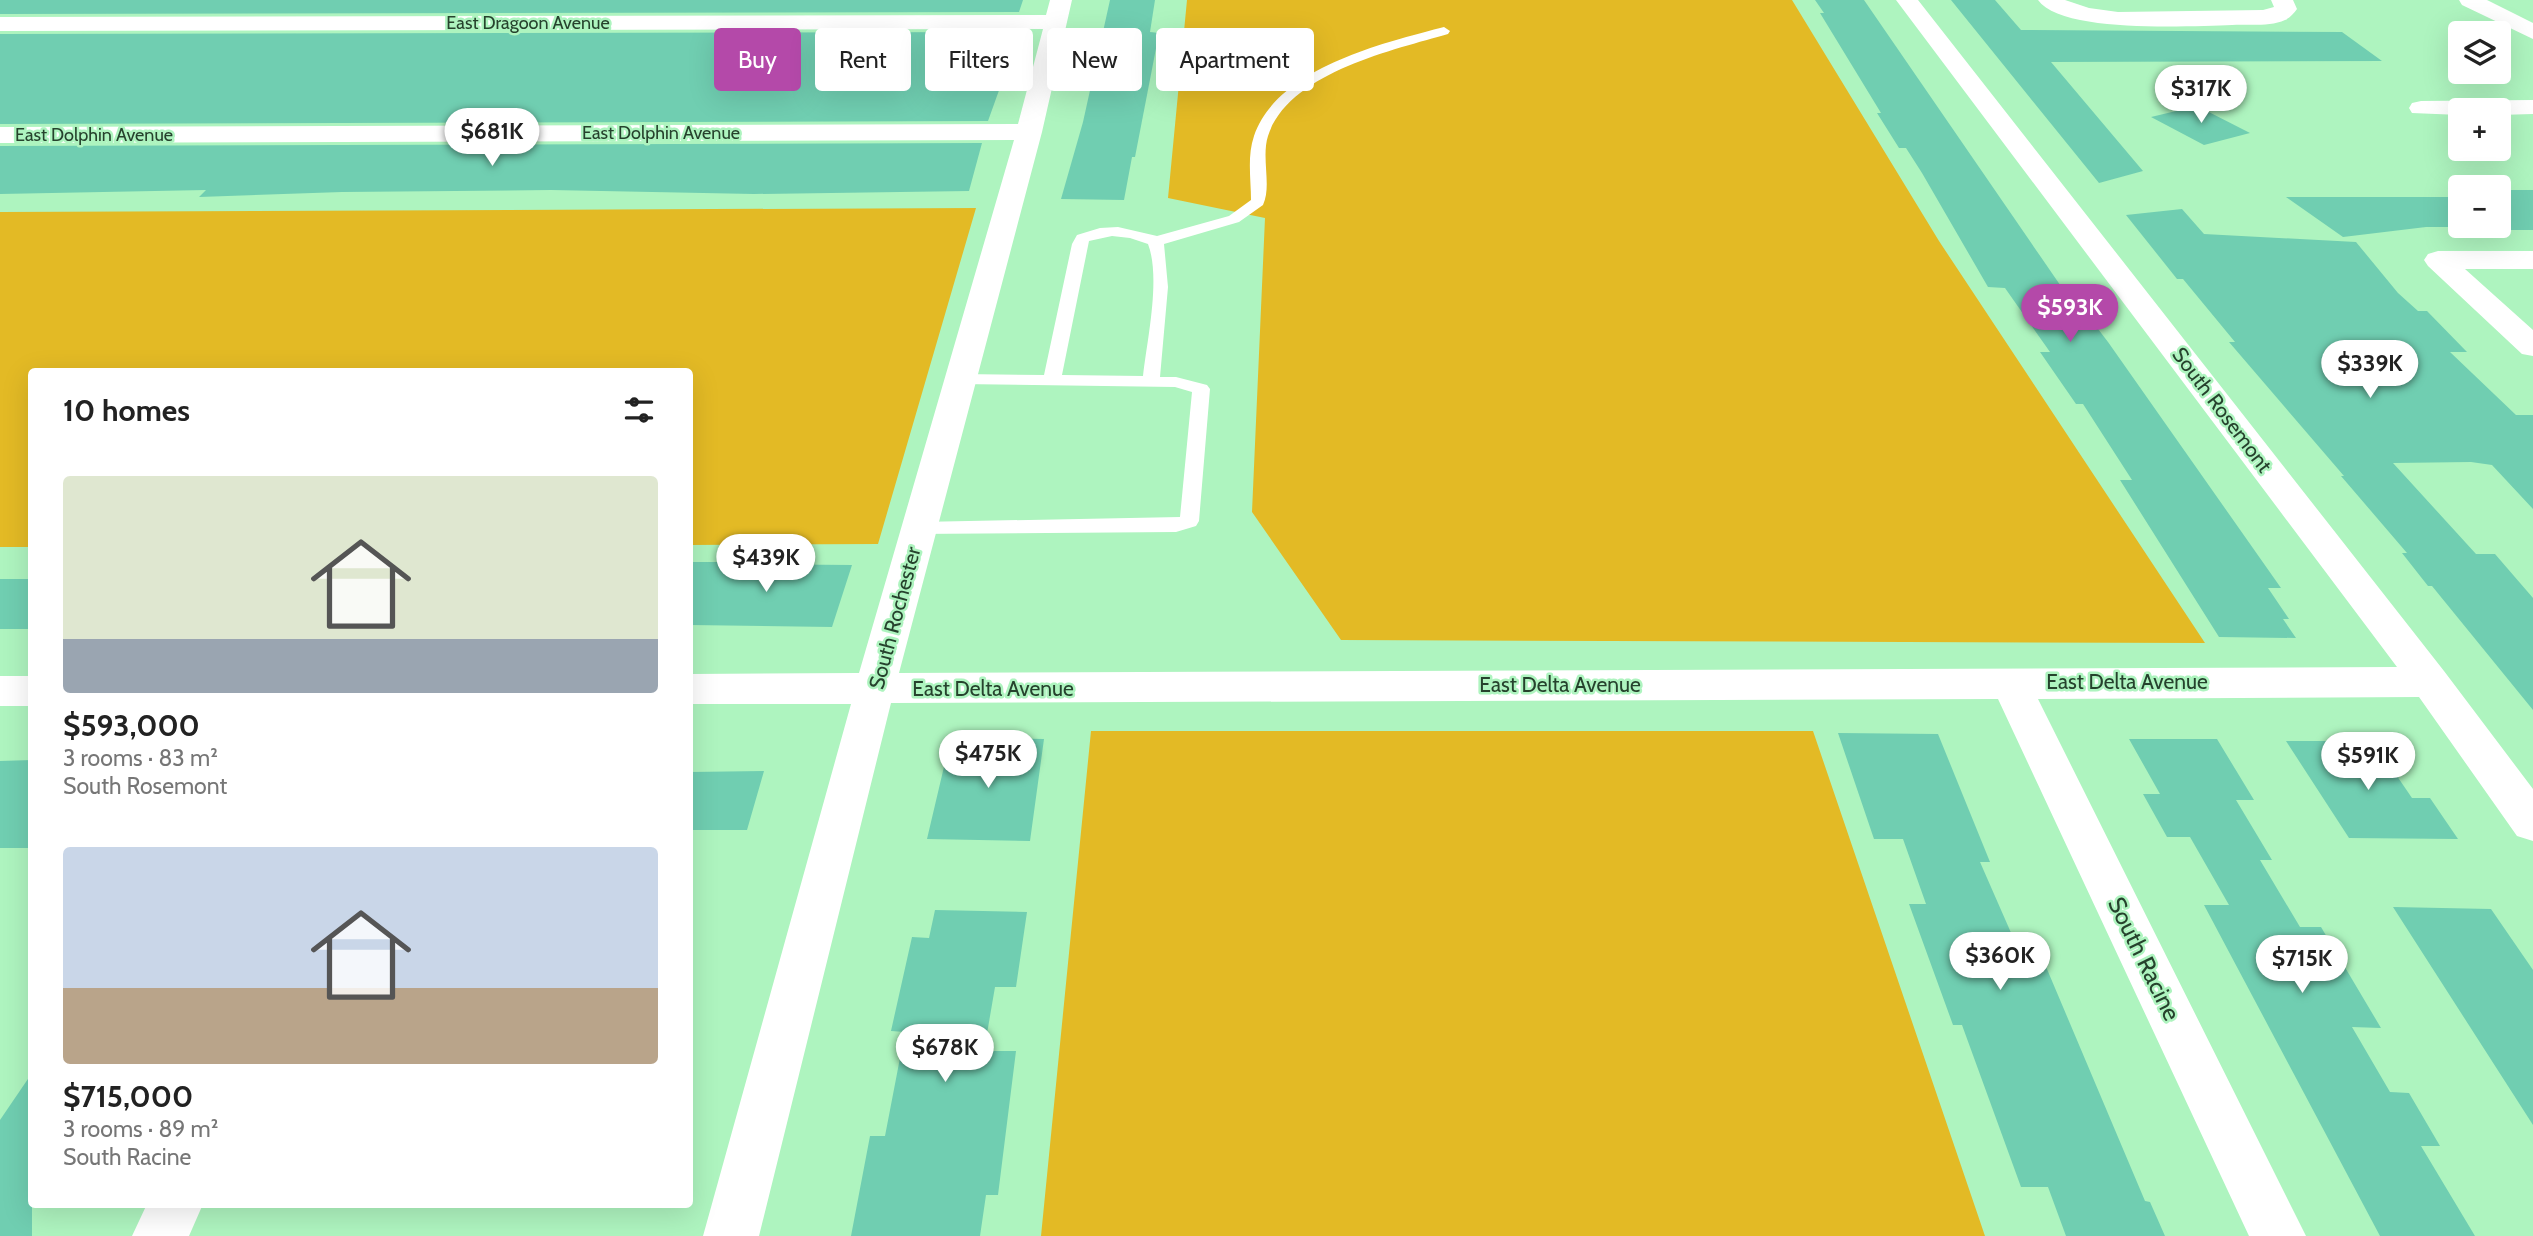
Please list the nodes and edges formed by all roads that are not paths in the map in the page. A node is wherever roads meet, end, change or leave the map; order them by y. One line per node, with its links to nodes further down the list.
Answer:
1 (1907, 0): 21 (street, South Rosemont)
2 (2049, 0): 3 (street)
3 (2282, 0)
4 (2470, 0): 8 (street)
5 (1058, 11): 6 (street, East Dragoon Avenue); 11 (street, South Rochester)
6 (0, 24)
7 (1444, 32): 13 (lane)
8 (2533, 32)
9 (2533, 107): 10 (street)
10 (2421, 108)
11 (1029, 132): 12 (street, East Dolphin Avenue); 16 (street, South Rochester)
12 (0, 135)
13 (1155, 242): 17 (lane); 18 (lane)
14 (2533, 260): 15 (street)
15 (2533, 347)
16 (960, 379): 17 (lane); 19 (street, South Rochester)
17 (1052, 380): 18 (lane)
18 (1151, 382): 19 (lane)
19 (919, 529): 23 (street, South Rochester)
20 (2010, 682): 21 (street, East Delta Avenue); 23 (street, East Delta Avenue); 30 (street, South Racine)
21 (2430, 682): 26 (street, South Rosemont)
22 (693, 689): 23 (street, East Delta Avenue)
23 (875, 690): 29 (street, South Rochester)
24 (0, 691): 25 (street)
25 (28, 691)
26 (2533, 823)
27 (175, 1208): 28 (street)
28 (160, 1236)
29 (731, 1236)
30 (2278, 1236)

